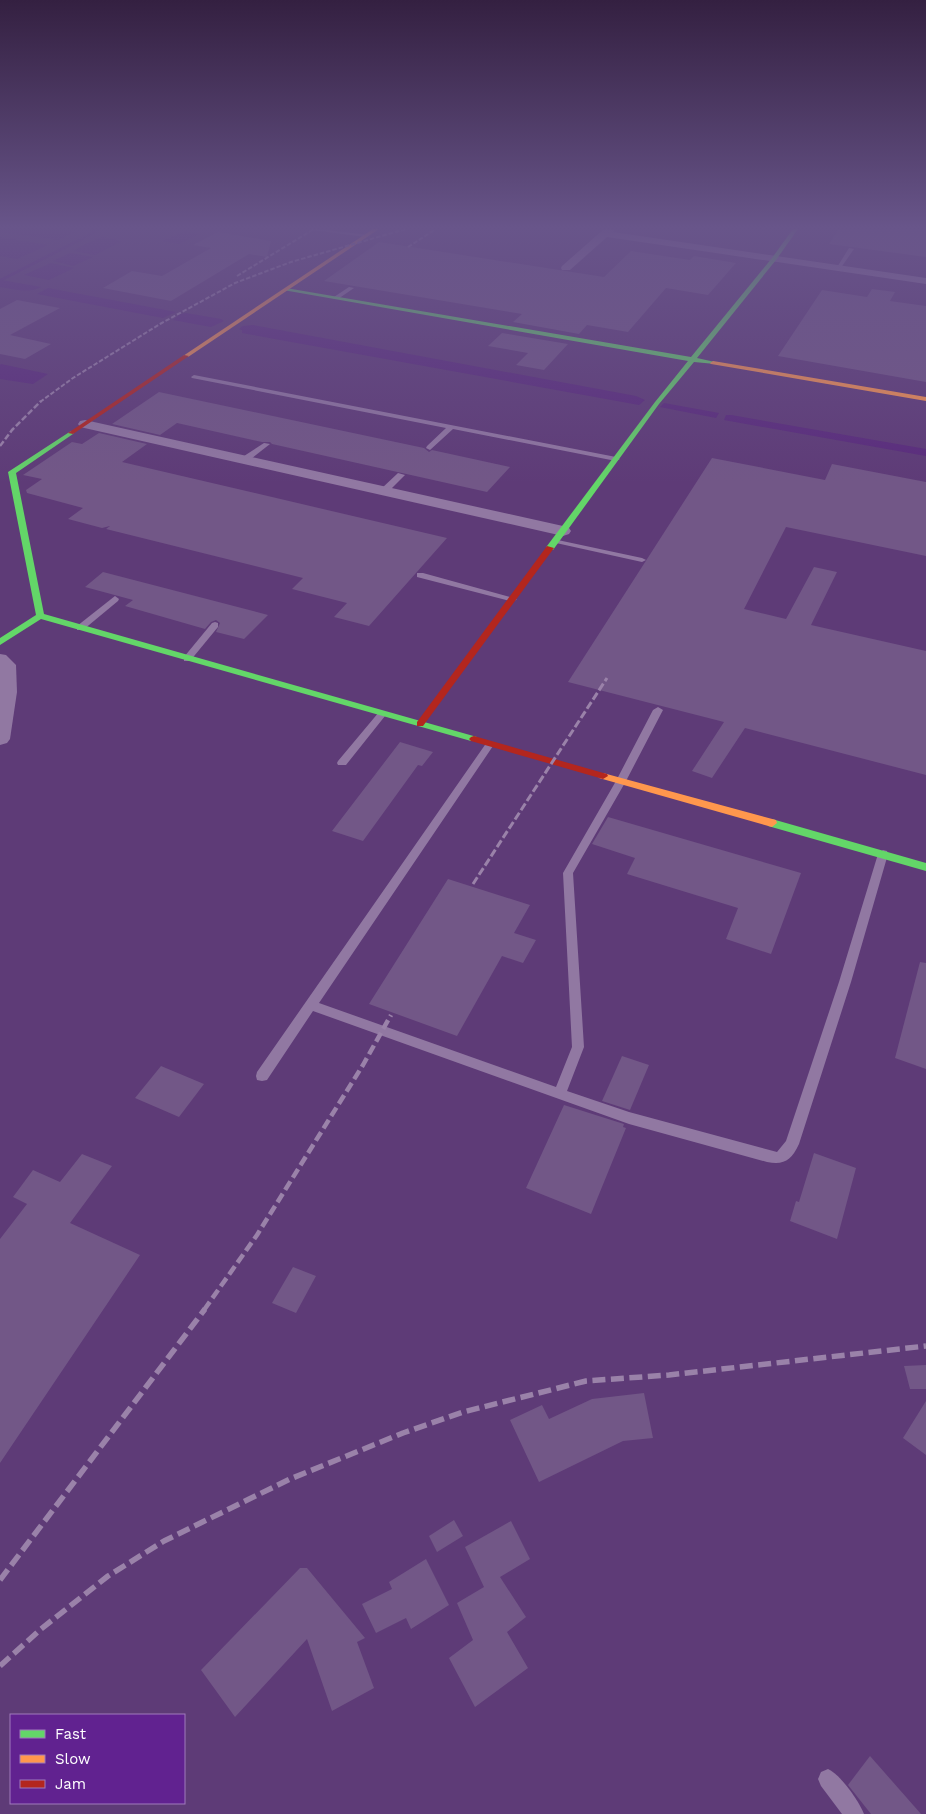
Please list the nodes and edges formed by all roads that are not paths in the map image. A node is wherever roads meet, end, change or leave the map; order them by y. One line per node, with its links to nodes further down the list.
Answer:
1 (251, 314): 7 (street)
2 (428, 314): 4 (street)
3 (729, 314): 4 (street)
4 (693, 359): 6 (street); 11 (street)
5 (194, 377): 8 (lane)
6 (926, 400)
7 (85, 424): 12 (street); 20 (street)
8 (450, 428): 10 (lane); 11 (lane)
9 (266, 444): 12 (lane)
10 (430, 448)
11 (616, 459): 15 (street)
12 (244, 460): 14 (street)
13 (402, 475): 14 (lane)
14 (384, 491): 15 (street)
15 (559, 536): 16 (lane); 19 (street)
16 (642, 560)
17 (420, 575): 19 (lane)
18 (115, 599): 22 (lane)
19 (513, 599): 28 (street)
20 (40, 616): 22 (street); 23 (street)
21 (215, 625): 24 (lane)
22 (80, 628): 24 (street)
23 (0, 642)
24 (187, 659): 27 (street)
25 (0, 660): 29 (street)
26 (658, 710): 32 (lane)
27 (382, 714): 28 (street); 31 (lane)
28 (420, 724): 30 (street)
29 (0, 739)
30 (490, 744): 32 (street); 35 (lane)
31 (342, 763)
32 (621, 781): 33 (street); 37 (lane)
33 (883, 854): 34 (street); 37 (lane)
34 (926, 867)
35 (311, 1005): 36 (lane); 37 (lane)
36 (262, 1076)
37 (560, 1093)
38 (828, 1779): 39 (lane)
39 (854, 1814)

